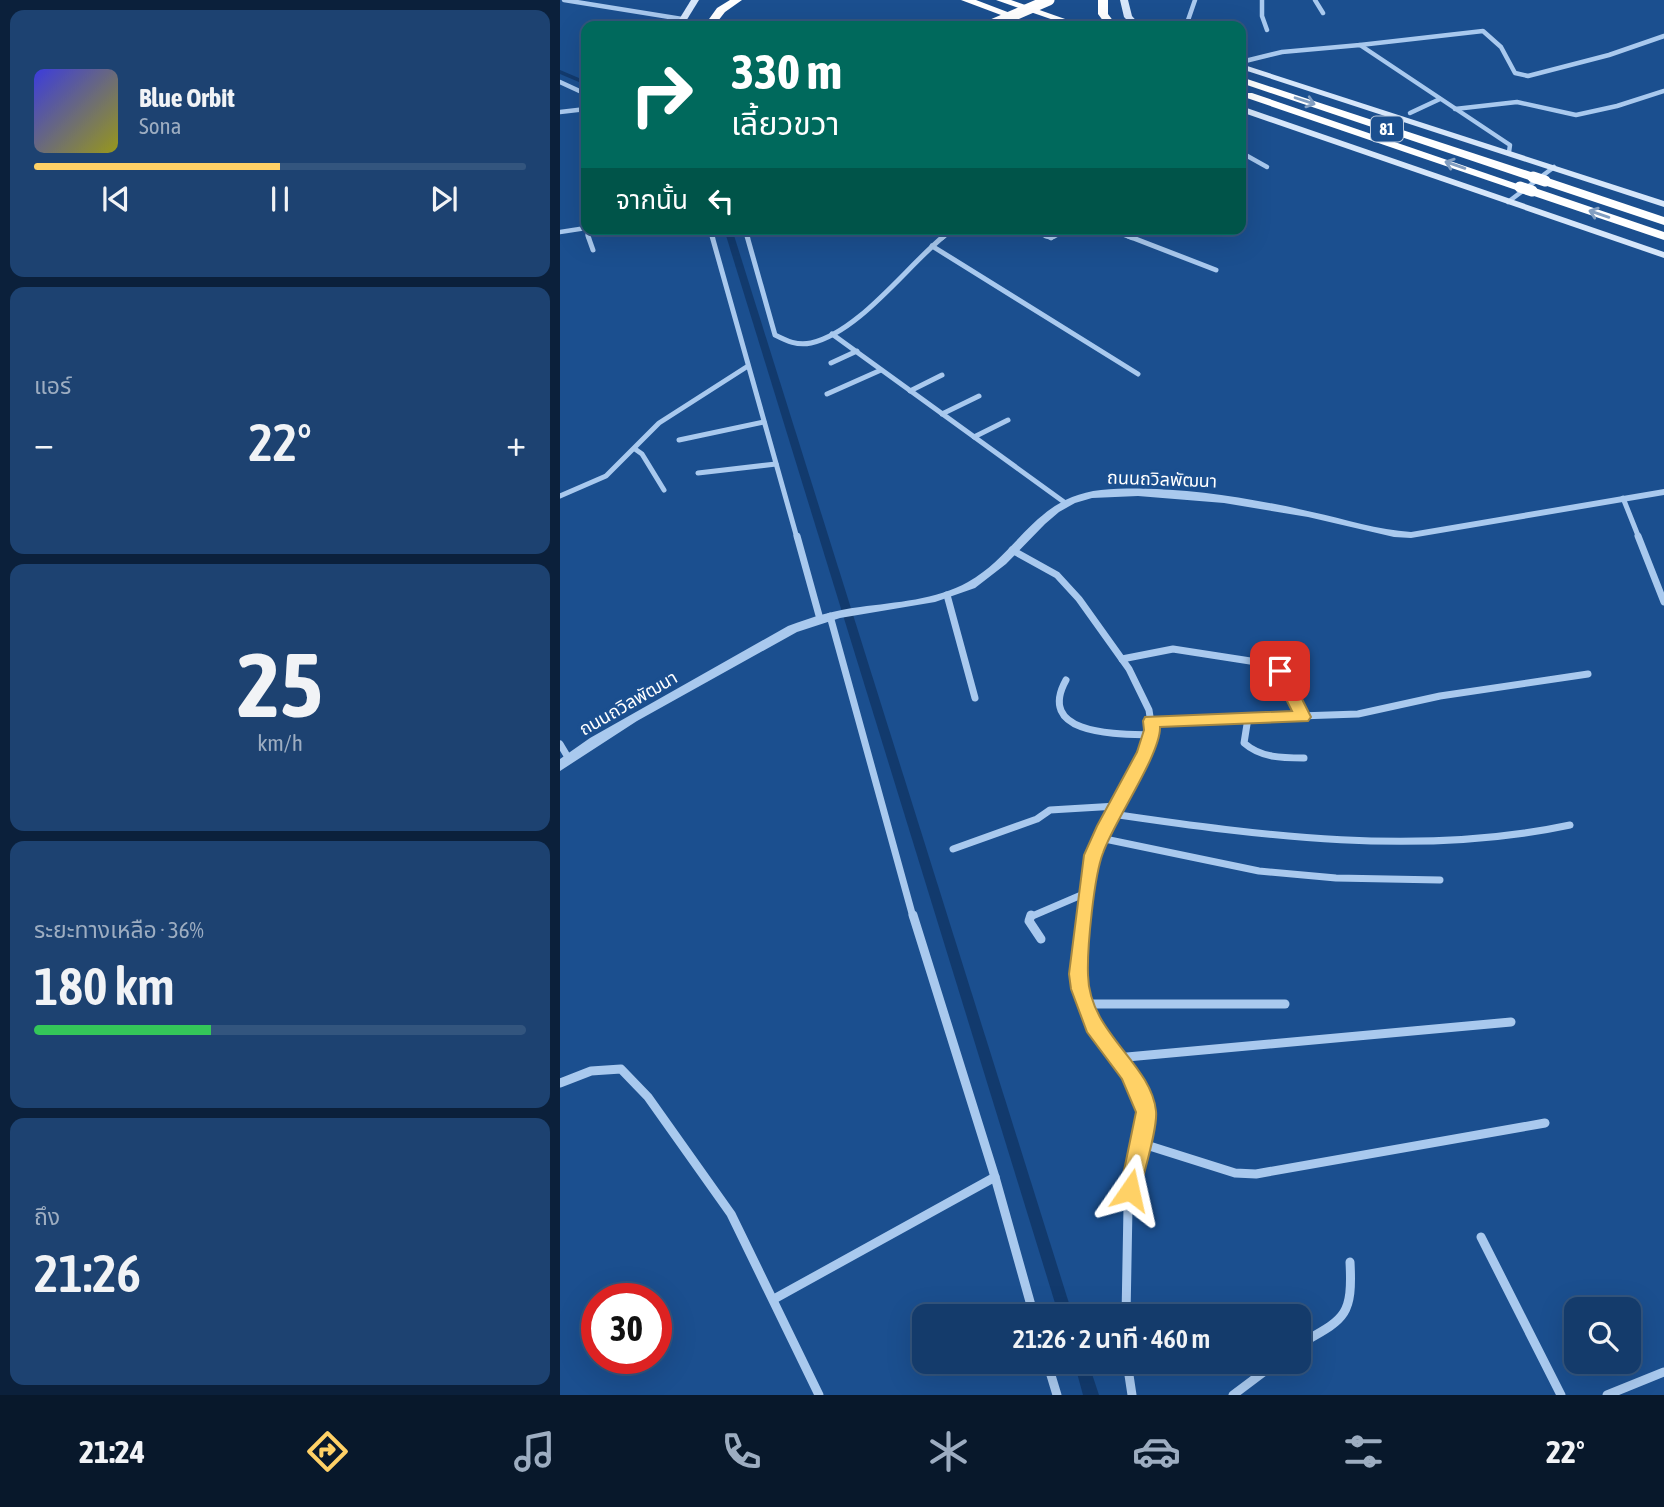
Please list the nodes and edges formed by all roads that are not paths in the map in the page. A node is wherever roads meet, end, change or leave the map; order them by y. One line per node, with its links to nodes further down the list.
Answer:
1 (564, 0): 15 (street)
2 (695, 0): 16 (main road)
3 (714, 0): 17 (highway)
4 (737, 0): 18 (highway)
5 (964, 0): 21 (highway)
6 (1001, 0): 22 (highway)
7 (1049, 0): 19 (highway, bridge)
8 (1064, 0): 20 (highway)
9 (1103, 0): 23 (highway)
10 (1124, 0): 24 (main road)
11 (1195, 0): 25 (street)
12 (1262, 0): 26 (street)
13 (1315, 0): 14 (street)
14 (1323, 13)
15 (670, 21)
16 (681, 21)
17 (700, 21)
18 (713, 21)
19 (1001, 21)
20 (1016, 21)
21 (1029, 21)
22 (1065, 21)
23 (1108, 21)
24 (1132, 21)
25 (1188, 21)
26 (1267, 30)
27 (1664, 36): 28 (street)
28 (1360, 45): 29 (street); 36 (street)
29 (1246, 63)
30 (1246, 66): 42 (main road)
31 (560, 82): 34 (street)
32 (1246, 82): 48 (highway, 81, one-way to 48)
33 (1664, 91): 37 (street)
34 (581, 92)
35 (1246, 95): 56 (highway, 81, one-way to 35)
36 (1440, 99): 37 (street); 41 (street)
37 (1455, 109): 42 (street)
38 (581, 110): 40 (street)
39 (1246, 111): 46 (main road)
40 (560, 112)
41 (1410, 113)
42 (1509, 152): 45 (main road)
43 (1246, 156): 44 (street)
44 (1267, 167)
45 (1554, 167): 46 (street); 47 (main road)
46 (1508, 202): 59 (main road)
47 (1664, 204)
48 (1664, 221)
49 (581, 230): 50 (street)
50 (560, 232)
51 (588, 235): 58 (street)
52 (712, 235): 64 (street)
53 (747, 235): 61 (street)
54 (946, 235): 57 (street)
55 (1125, 235): 60 (street)
56 (1664, 236)
57 (932, 246): 61 (street); 66 (street)
58 (593, 250)
59 (1664, 255)
60 (1216, 270)
61 (832, 334): 62 (street)
62 (857, 351): 63 (street); 65 (street)
63 (831, 363)
64 (748, 366): 73 (street); 76 (street)
65 (881, 370): 68 (street); 69 (street)
66 (1138, 374)
67 (942, 375): 68 (street)
68 (910, 391): 71 (street)
69 (827, 394)
70 (979, 396): 71 (street)
71 (942, 414): 74 (street)
72 (1008, 420): 74 (street)
73 (764, 422): 75 (street); 77 (street)
74 (974, 438): 83 (street)
75 (679, 440)
76 (635, 449): 79 (street); 81 (street)
77 (776, 464): 78 (street); 87 (street)
78 (698, 473)
79 (664, 489)
80 (1664, 492): 82 (street, ถนนถวิลพัฒนา)
81 (560, 496)
82 (1623, 498): 83 (street, ถนนถวิลพัฒนา); 86 (street)
83 (1065, 502): 84 (street, ถนนถวิลพัฒนา)
84 (1012, 550): 85 (street, ถนนถวิลพัฒนา); 88 (street)
85 (947, 595): 87 (street, ถนนถวิลพัฒนา); 91 (street)
86 (1664, 602)
87 (829, 616): 98 (street, ถนนถวิลพัฒนา); 113 (street)
88 (1122, 659): 92 (street); 94 (street)
89 (1588, 674): 92 (street)
90 (1066, 680): 95 (street)
91 (975, 698)
92 (1303, 717): 93 (street)
93 (1248, 718): 94 (street); 97 (street)
94 (1151, 721): 95 (street)
95 (1151, 735): 99 (street)
96 (560, 744): 98 (street)
97 (1304, 758)
98 (564, 763)
99 (1115, 810): 100 (street); 101 (street); 102 (street)
100 (1570, 825)
101 (1100, 838): 103 (street); 104 (street)
102 (953, 849)
103 (1440, 880)
104 (1086, 893): 105 (street); 106 (street)
105 (1041, 939)
106 (1084, 1004): 107 (street); 109 (street)
107 (1284, 1004)
108 (1511, 1023): 109 (street)
109 (1116, 1058): 112 (street)
110 (560, 1083): 116 (street)
111 (1545, 1123): 112 (street)
112 (1140, 1143): 118 (street)
113 (995, 1177): 116 (street); 117 (street)
114 (1481, 1237): 128 (street)
115 (1350, 1262): 119 (street)
116 (774, 1299): 124 (street)
117 (1031, 1304)
118 (1126, 1304)
119 (1311, 1337)
120 (1664, 1372): 129 (street)
121 (1051, 1374): 125 (street)
122 (1129, 1374): 126 (street)
123 (1260, 1374): 127 (street)
124 (819, 1395)
125 (1057, 1395)
126 (1132, 1395)
127 (1233, 1395)
128 (1561, 1395)
129 (1607, 1395)

